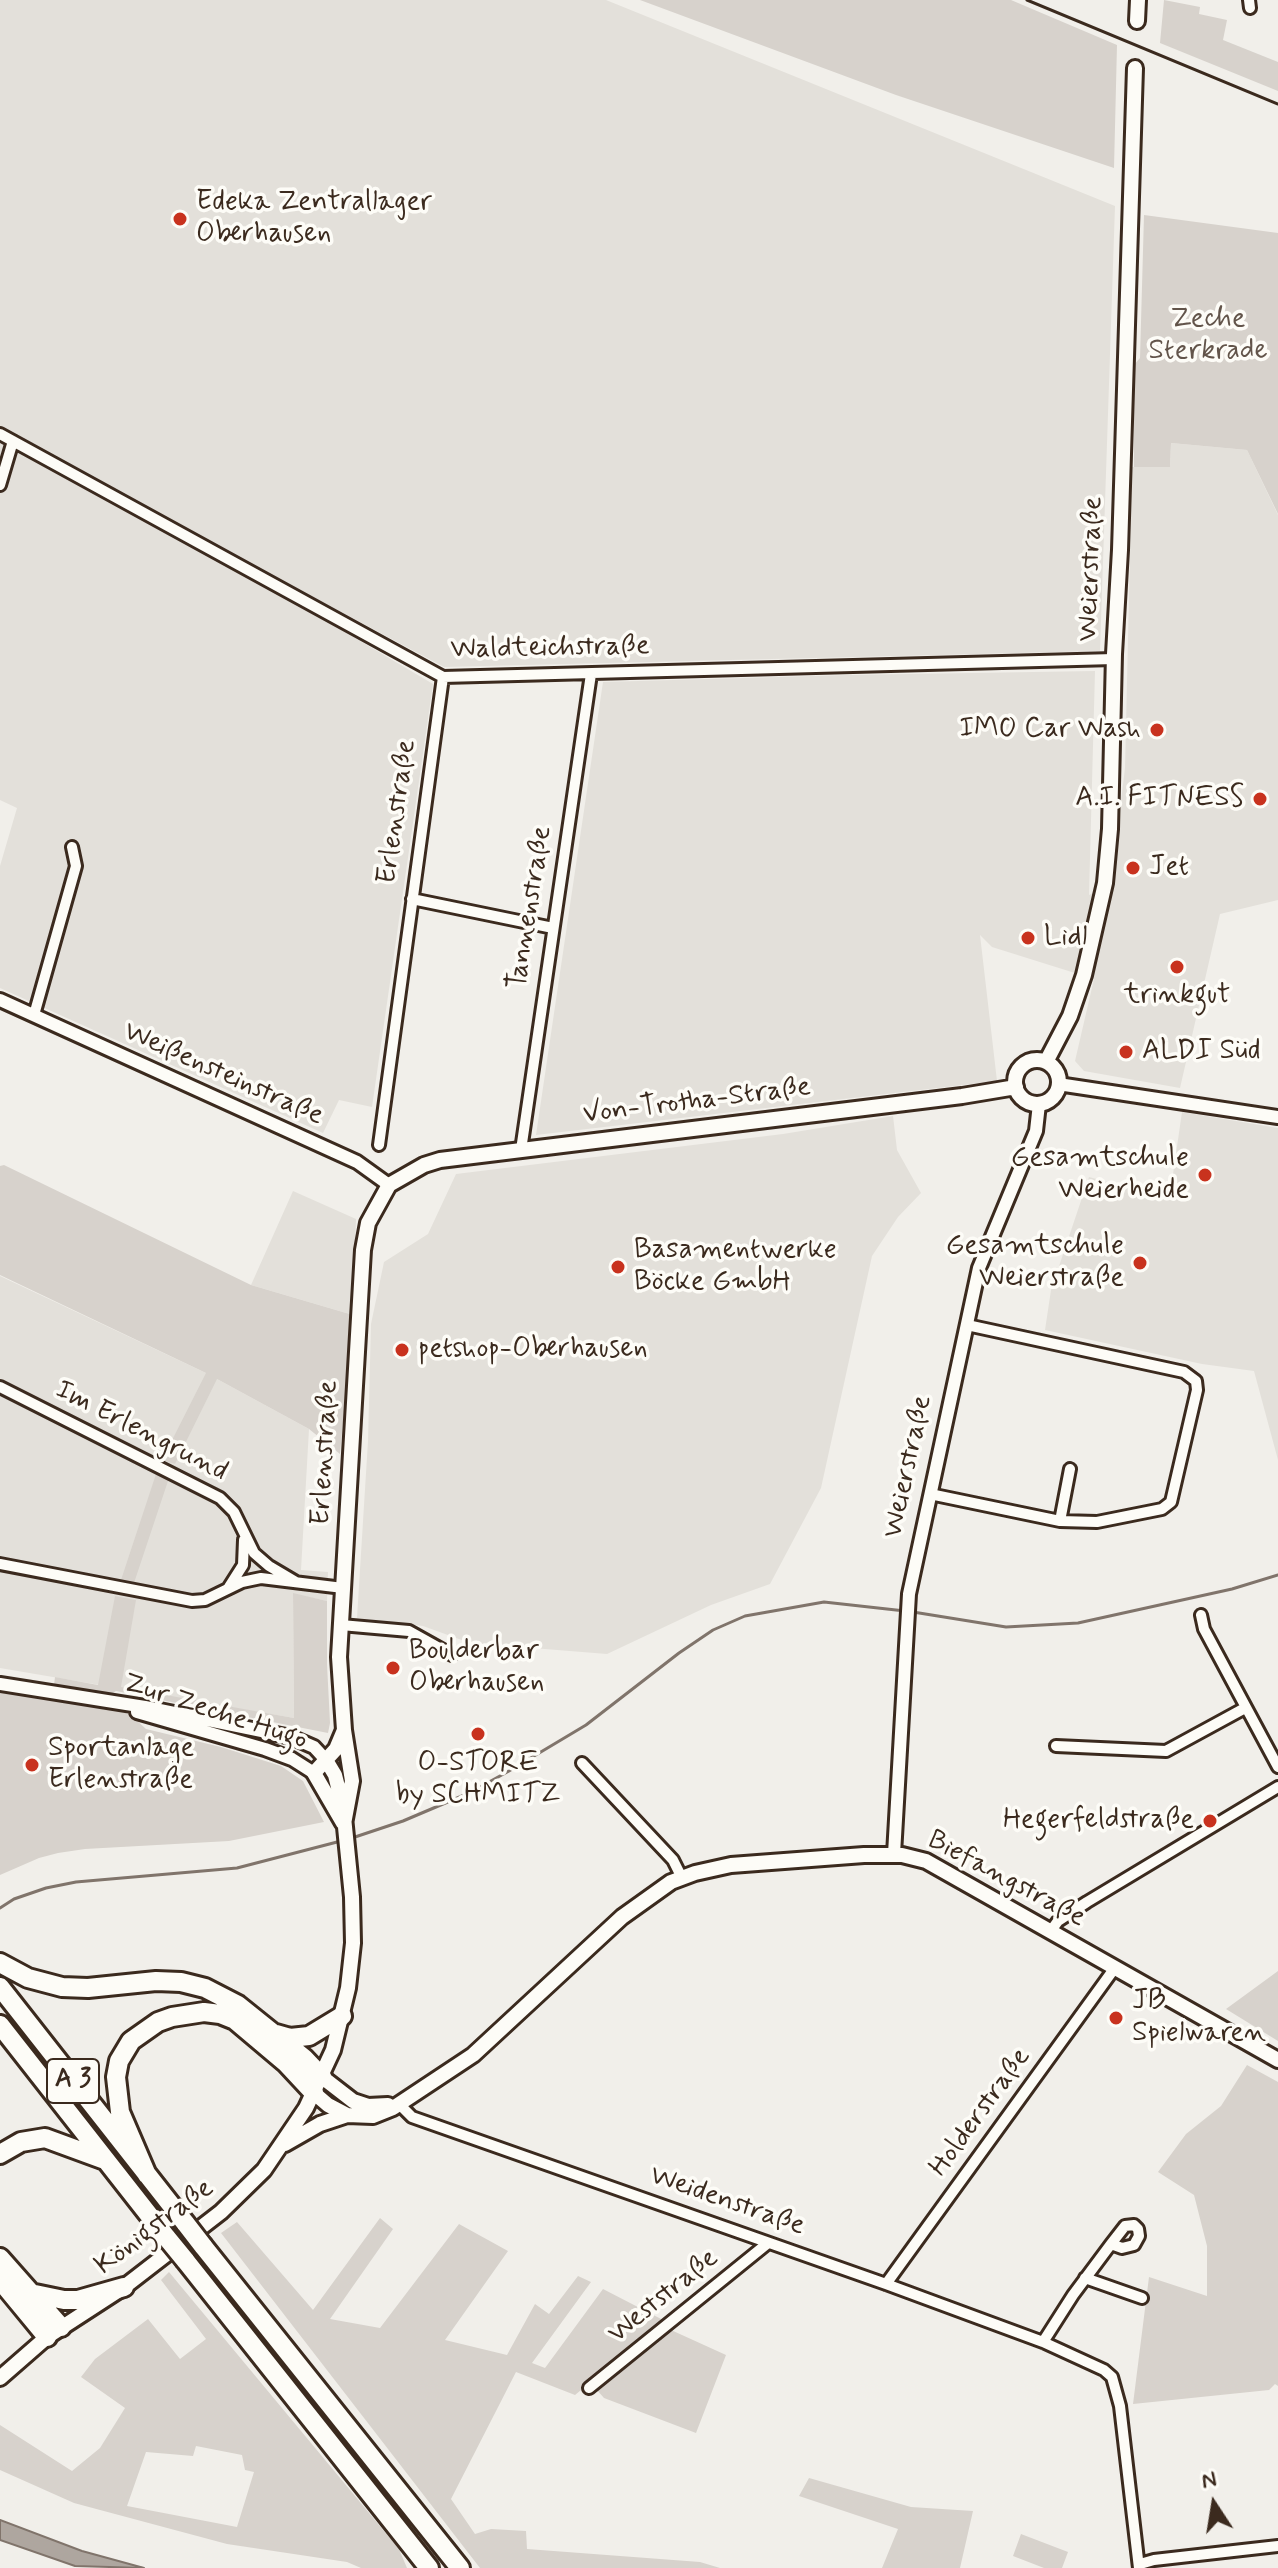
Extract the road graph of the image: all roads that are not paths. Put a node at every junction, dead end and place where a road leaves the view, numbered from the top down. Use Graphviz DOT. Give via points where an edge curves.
graph roads {
  1 [pos="1138,0"];
  2 [pos="1137,21"];
  3 [pos="1135,68"];
  4 [pos="0,434"];
  5 [pos="13,441"];
  6 [pos="0,485"];
  7 [pos="1114,659"];
  8 [pos="591,674"];
  9 [pos="443,677"];
  10 [pos="72,847"];
  11 [pos="412,899"];
  12 [pos="553,928"];
  13 [pos="0,1000"];
  14 [pos="34,1015"];
  15 [pos="1046,1062"];
  16 [pos="1058,1084"];
  17 [pos="1016,1087"];
  18 [pos="1039,1104"];
  19 [pos="1278,1117"];
  20 [pos="379,1145"];
  21 [pos="521,1150"];
  22 [pos="389,1185"];
  23 [pos="967,1325"];
  24 [pos="0,1387"];
  25 [pos="1070,1469"];
  26 [pos="930,1494"];
  27 [pos="1060,1521"];
  28 [pos="244,1535"];
  29 [pos="0,1564"];
  30 [pos="296,1582"];
  31 [pos="228,1588"];
  32 [pos="343,1588"];
  33 [pos="1201,1615"];
  34 [pos="341,1625"];
  35 [pos="452,1655"];
  36 [pos="0,1684"];
  37 [pos="100,1700"];
  38 [pos="1245,1708"];
  39 [pos="344,1730"];
  40 [pos="1056,1746"];
  41 [pos="326,1760"];
  42 [pos="582,1763"];
  43 [pos="1278,1767"];
  44 [pos="314,1773"];
  45 [pos="1278,1787"];
  46 [pos="344,1824"];
  47 [pos="894,1854"];
  48 [pos="682,1878"];
  49 [pos="1050,1932"];
  50 [pos="0,1963"];
  51 [pos="1114,1969"];
  52 [pos="0,1987"];
  53 [pos="342,2016"];
  54 [pos="0,2025"];
  55 [pos="275,2034"];
  56 [pos="1278,2060"];
  57 [pos="318,2085"];
  58 [pos="399,2104"];
  59 [pos="347,2115"];
  60 [pos="282,2146"];
  61 [pos="0,2154"];
  62 [pos="106,2161"];
  63 [pos="147,2175"];
  64 [pos="768,2243"];
  65 [pos="1111,2244"];
  66 [pos="0,2258"];
  67 [pos="1085,2278"];
  68 [pos="0,2280"];
  69 [pos="886,2284"];
  70 [pos="124,2287"];
  71 [pos="35,2294"];
  72 [pos="1142,2298"];
  73 [pos="54,2332"];
  74 [pos="1043,2342"];
  75 [pos="0,2378"];
  76 [pos="589,2388"];
  77 [pos="1278,2546"];
  78 [pos="1139,2566"];
  79 [pos="429,2568"];
  80 [pos="460,2568"];
  1 -- 2 [label="main road"];
  3 -- 7 [label="main road, Weierstraße"];
  4 -- 5 [label="street, Waldteichstraße"];
  5 -- 6 [label="street"];
  5 -- 9 [label="street, Waldteichstraße"];
  7 -- 8 [label="street, Waldteichstraße"];
  7 -- 15 [label="main road, Weierstraße" via="1105,883 1081,987"];
  8 -- 9 [label="street, Waldteichstraße"];
  8 -- 12 [label="street, Tannenstraße"];
  9 -- 11 [label="street, Erlenstraße"];
  10 -- 14 [label="street" via="76,866"];
  11 -- 12 [label="street"];
  11 -- 20 [label="street, Erlenstraße"];
  12 -- 21 [label="street, Tannenstraße"];
  13 -- 14 [label="street, Weißensteinstraße"];
  14 -- 22 [label="street, Weißensteinstraße" via="357,1162"];
  15 -- 16 [label="main road" via="1056,1071"];
  15 -- 17 [label="main road" via="1024,1065"];
  16 -- 18 [label="main road" via="1054,1096"];
  16 -- 19 [label="street"];
  17 -- 18 [label="main road" via="1024,1099"];
  17 -- 21 [label="main road, Von-Trotha-Straße"];
  18 -- 23 [label="street, Weierstraße" via="1036,1131 979,1268"];
  21 -- 22 [label="main road, Von-Trotha-Straße" via="440,1160"];
  22 -- 32 [label="main road, Erlenstraße" via="368,1223 363,1250"];
  23 -- 26 [label="street, Weierstraße"];
  23 -- 27 [label="street" via="1184,1372 1196,1381 1167,1507 1097,1522"];
  24 -- 28 [label="street, Im Erlengrund" via="220,1498 234,1512"];
  25 -- 27 [label="street"];
  26 -- 27 [label="street"];
  26 -- 47 [label="street, Weierstraße" via="909,1594"];
  28 -- 30 [label="street, Im Erlengrund" via="261,1560"];
  28 -- 31 [label="street" via="243,1565"];
  29 -- 31 [label="street, Im Erlengrund" via="187,1601 205,1600"];
  30 -- 31 [label="street, Im Erlengrund" via="261,1578"];
  30 -- 32 [label="street, Im Erlengrund"];
  32 -- 34 [label="main road, Erlenstraße"];
  33 -- 38 [label="street"];
  34 -- 35 [label="street" via="409,1631"];
  34 -- 39 [label="main road, Erlenstraße"];
  36 -- 37 [label="street, Zur Zeche Hugo"];
  37 -- 41 [label="street, Zur Zeche Hugo" via="291,1737 314,1747"];
  37 -- 44 [label="street, Zur Zeche Hugo" via="265,1749"];
  38 -- 40 [label="street" via="1166,1751"];
  38 -- 43 [label="street"];
  39 -- 41 [label="main road"];
  39 -- 46 [label="main road, Erlenstraße" via="352,1781"];
  41 -- 44 [label="main road"];
  41 -- 46 [label="main road, Erlenstraße" via="341,1796"];
  42 -- 48 [label="street" via="673,1860"];
  44 -- 46 [label="main road, Erlenstraße"];
  45 -- 49 [label="street" via="1087,1902"];
  46 -- 53 [label="main road, Erlenstraße" via="353,1929"];
  47 -- 48 [label="main road, Biefangstraße" via="742,1864"];
  47 -- 49 [label="main road, Biefangstraße" via="926,1861"];
  48 -- 58 [label="main road" via="631,1909 473,2055"];
  49 -- 51 [label="main road, Biefangstraße"];
  50 -- 55 [label="highway" via="62,1987 156,1981 194,1985 227,1998"];
  51 -- 56 [label="main road, Biefangstraße"];
  51 -- 69 [label="street, Holderstraße"];
  52 -- 63 [label="highway, A 3"];
  53 -- 55 [label="highway" via="309,2036"];
  53 -- 57 [label="main road, Erlenstraße"];
  54 -- 62 [label="highway, A 3"];
  55 -- 57 [label="highway"];
  57 -- 58 [label="main road" via="361,2104"];
  57 -- 59 [label="main road" via="328,2105"];
  57 -- 60 [label="main road, Königstraße"];
  57 -- 63 [label="highway" via="220,2014 204,2012 158,2022 131,2041 116,2077 120,2112"];
  58 -- 59 [label="main road" via="373,2116"];
  58 -- 64 [label="street, Weidenstraße" via="412,2117"];
  59 -- 60 [label="main road"];
  60 -- 70 [label="main road, Königstraße" via="230,2205"];
  61 -- 62 [label="highway" via="21,2142 45,2138"];
  62 -- 79 [label="highway, A 3, bridge"];
  63 -- 80 [label="highway, A 3, bridge"];
  64 -- 69 [label="street, Weidenstraße"];
  64 -- 76 [label="street, Weststraße"];
  65 -- 67 [label="street"];
  66 -- 71 [label="highway"];
  67 -- 72 [label="street"];
  67 -- 74 [label="street"];
  68 -- 73 [label="highway"];
  69 -- 74 [label="street, Weidenstraße"];
  70 -- 71 [label="highway" via="78,2300"];
  70 -- 73 [label="main road, Königstraße"];
  71 -- 73 [label="highway"];
  73 -- 75 [label="main road, Königstraße"];
  74 -- 78 [label="street, Weidenstraße" via="1112,2377"];
  77 -- 78 [label="street"];
}
